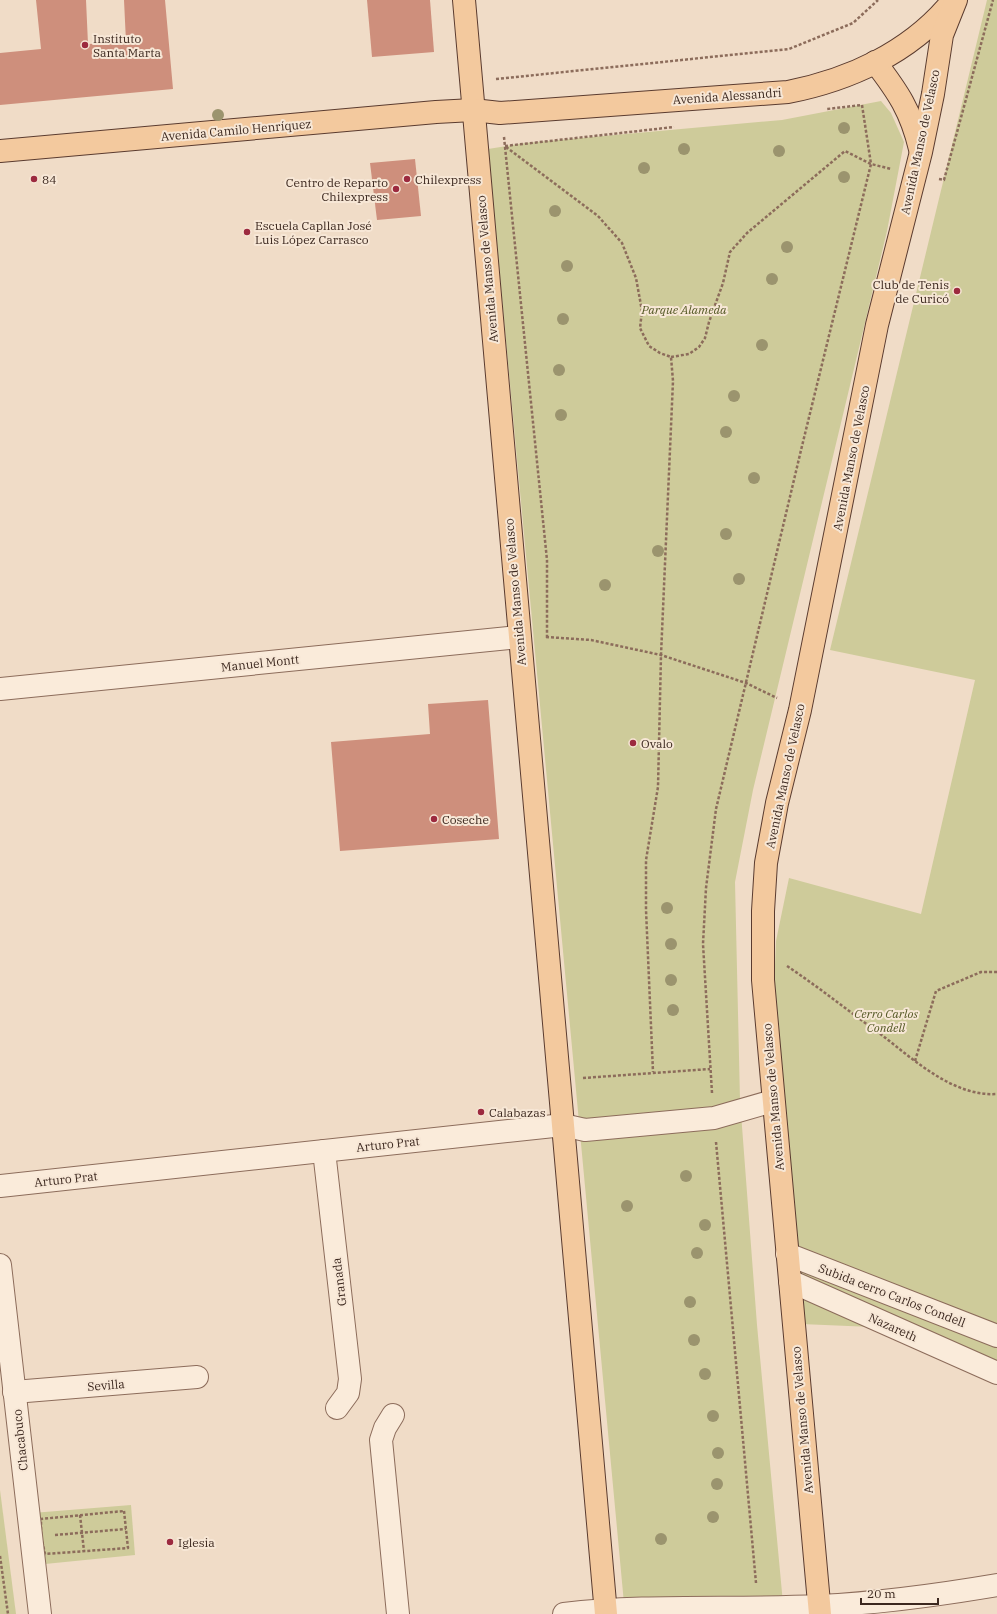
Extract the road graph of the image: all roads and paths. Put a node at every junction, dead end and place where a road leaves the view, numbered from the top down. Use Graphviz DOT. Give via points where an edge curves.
graph roads {
  1 [pos="464,0"];
  2 [pos="878,0"];
  3 [pos="953,0"];
  4 [pos="956,0"];
  5 [pos="875,62"];
  6 [pos="822,109"];
  7 [pos="473,110"];
  8 [pos="500,113"];
  9 [pos="680,126"];
  10 [pos="505,146"];
  11 [pos="0,151"];
  12 [pos="920,152"];
  13 [pos="871,164"];
  14 [pos="671,357"];
  15 [pos="519,637"];
  16 [pos="661,655"];
  17 [pos="746,683"];
  18 [pos="0,689"];
  19 [pos="800,710"];
  20 [pos="762,949"];
  21 [pos="997,972"];
  22 [pos="915,1061"];
  23 [pos="710,1069"];
  24 [pos="653,1072"];
  25 [pos="579,1078"];
  26 [pos="997,1094"];
  27 [pos="774,1101"];
  28 [pos="714,1118"];
  29 [pos="563,1125"];
  30 [pos="324,1151"];
  31 [pos="0,1186"];
  32 [pos="787,1254"];
  33 [pos="0,1266"];
  34 [pos="790,1281"];
  35 [pos="997,1336"];
  36 [pos="997,1373"];
  37 [pos="197,1377"];
  38 [pos="14,1392"];
  39 [pos="337,1408"];
  40 [pos="394,1415"];
  41 [pos="80,1515"];
  42 [pos="126,1529"];
  43 [pos="82,1533"];
  44 [pos="41,1536"];
  45 [pos="84,1551"];
  46 [pos="0,1556"];
  47 [pos="997,1585"];
  48 [pos="759,1607"];
  49 [pos="820,1610"];
  50 [pos="606,1612"];
  51 [pos="8,1614"];
  52 [pos="40,1614"];
  53 [pos="398,1614"];
  54 [pos="564,1614"];
  1 -- 7 [label="main road, Avenida Manso de Velasco"];
  2 -- 8 [label="path" via="853,23 789,49 495,79"];
  3 -- 5 [label="main road, Avenida Alessandri" via="920,34"];
  4 -- 12 [label="main road, Avenida Manso de Velasco" via="942,35 933,94"];
  5 -- 8 [label="main road, Avenida Alessandri" via="830,82 788,92"];
  5 -- 12 [label="main road" via="907,108 916,130"];
  6 -- 13 [label="path" via="862,105"];
  7 -- 8 [label="main road, Avenida Alessandri"];
  7 -- 11 [label="main road, Avenida Camilo Henríquez"];
  7 -- 15 [label="main road, Avenida Manso de Velasco"];
  8 -- 10 [label="path"];
  9 -- 10 [label="path"];
  10 -- 14 [label="path" via="598,216 622,243 636,278 642,310 640,328 649,346 660,354"];
  12 -- 19 [label="main road, Avenida Manso de Velasco" via="877,325"];
  13 -- 14 [label="path" via="845,151 747,233 730,252 705,338 699,347 689,354"];
  13 -- 17 [label="path"];
  14 -- 16 [label="path" via="673,380"];
  15 -- 16 [label="path" via="591,640"];
  15 -- 18 [label="street, Manuel Montt"];
  15 -- 29 [label="main road, Avenida Manso de Velasco"];
  16 -- 17 [label="path"];
  16 -- 24 [label="path" via="658,787 646,860"];
  17 -- 19 [label="path"];
  17 -- 23 [label="path" via="716,809 706,888 703,944"];
  19 -- 20 [label="main road, Avenida Manso de Velasco" via="777,803 766,863"];
  20 -- 22 [label="path" via="797,972"];
  20 -- 27 [label="main road, Avenida Manso de Velasco"];
  21 -- 22 [label="path" via="981,972 936,991"];
  22 -- 26 [label="path" via="934,1075 962,1088"];
  23 -- 24 [label="path"];
  23 -- 28 [label="path"];
  24 -- 25 [label="path"];
  27 -- 28 [label="street, Arturo Prat"];
  27 -- 32 [label="main road, Avenida Manso de Velasco"];
  28 -- 29 [label="street, Arturo Prat" via="585,1130"];
  28 -- 48 [label="path"];
  29 -- 30 [label="street, Arturo Prat"];
  29 -- 50 [label="main road, Avenida Manso de Velasco"];
  30 -- 31 [label="street, Arturo Prat"];
  30 -- 39 [label="street, Granada" via="350,1379 348,1393"];
  32 -- 34 [label="main road, Avenida Manso de Velasco"];
  32 -- 35 [label="street, Subida cerro Carlos Condell"];
  33 -- 38 [label="street, Chacabuco"];
  34 -- 36 [label="street, Nazareth"];
  34 -- 49 [label="main road, Avenida Manso de Velasco"];
  37 -- 38 [label="street, Sevilla"];
  38 -- 52 [label="street, Chacabuco"];
  40 -- 53 [label="street" via="381,1440"];
  41 -- 42 [label="path" via="124,1511"];
  41 -- 43 [label="path"];
  41 -- 44 [label="path" via="41,1519"];
  42 -- 43 [label="path"];
  42 -- 45 [label="path" via="128,1548"];
  43 -- 44 [label="path"];
  43 -- 45 [label="path"];
  44 -- 45 [label="path" via="44,1554"];
  46 -- 51 [label="path"];
  47 -- 49 [label="street"];
  48 -- 49 [label="street"];
  48 -- 50 [label="street"];
  50 -- 54 [label="street"];
}
